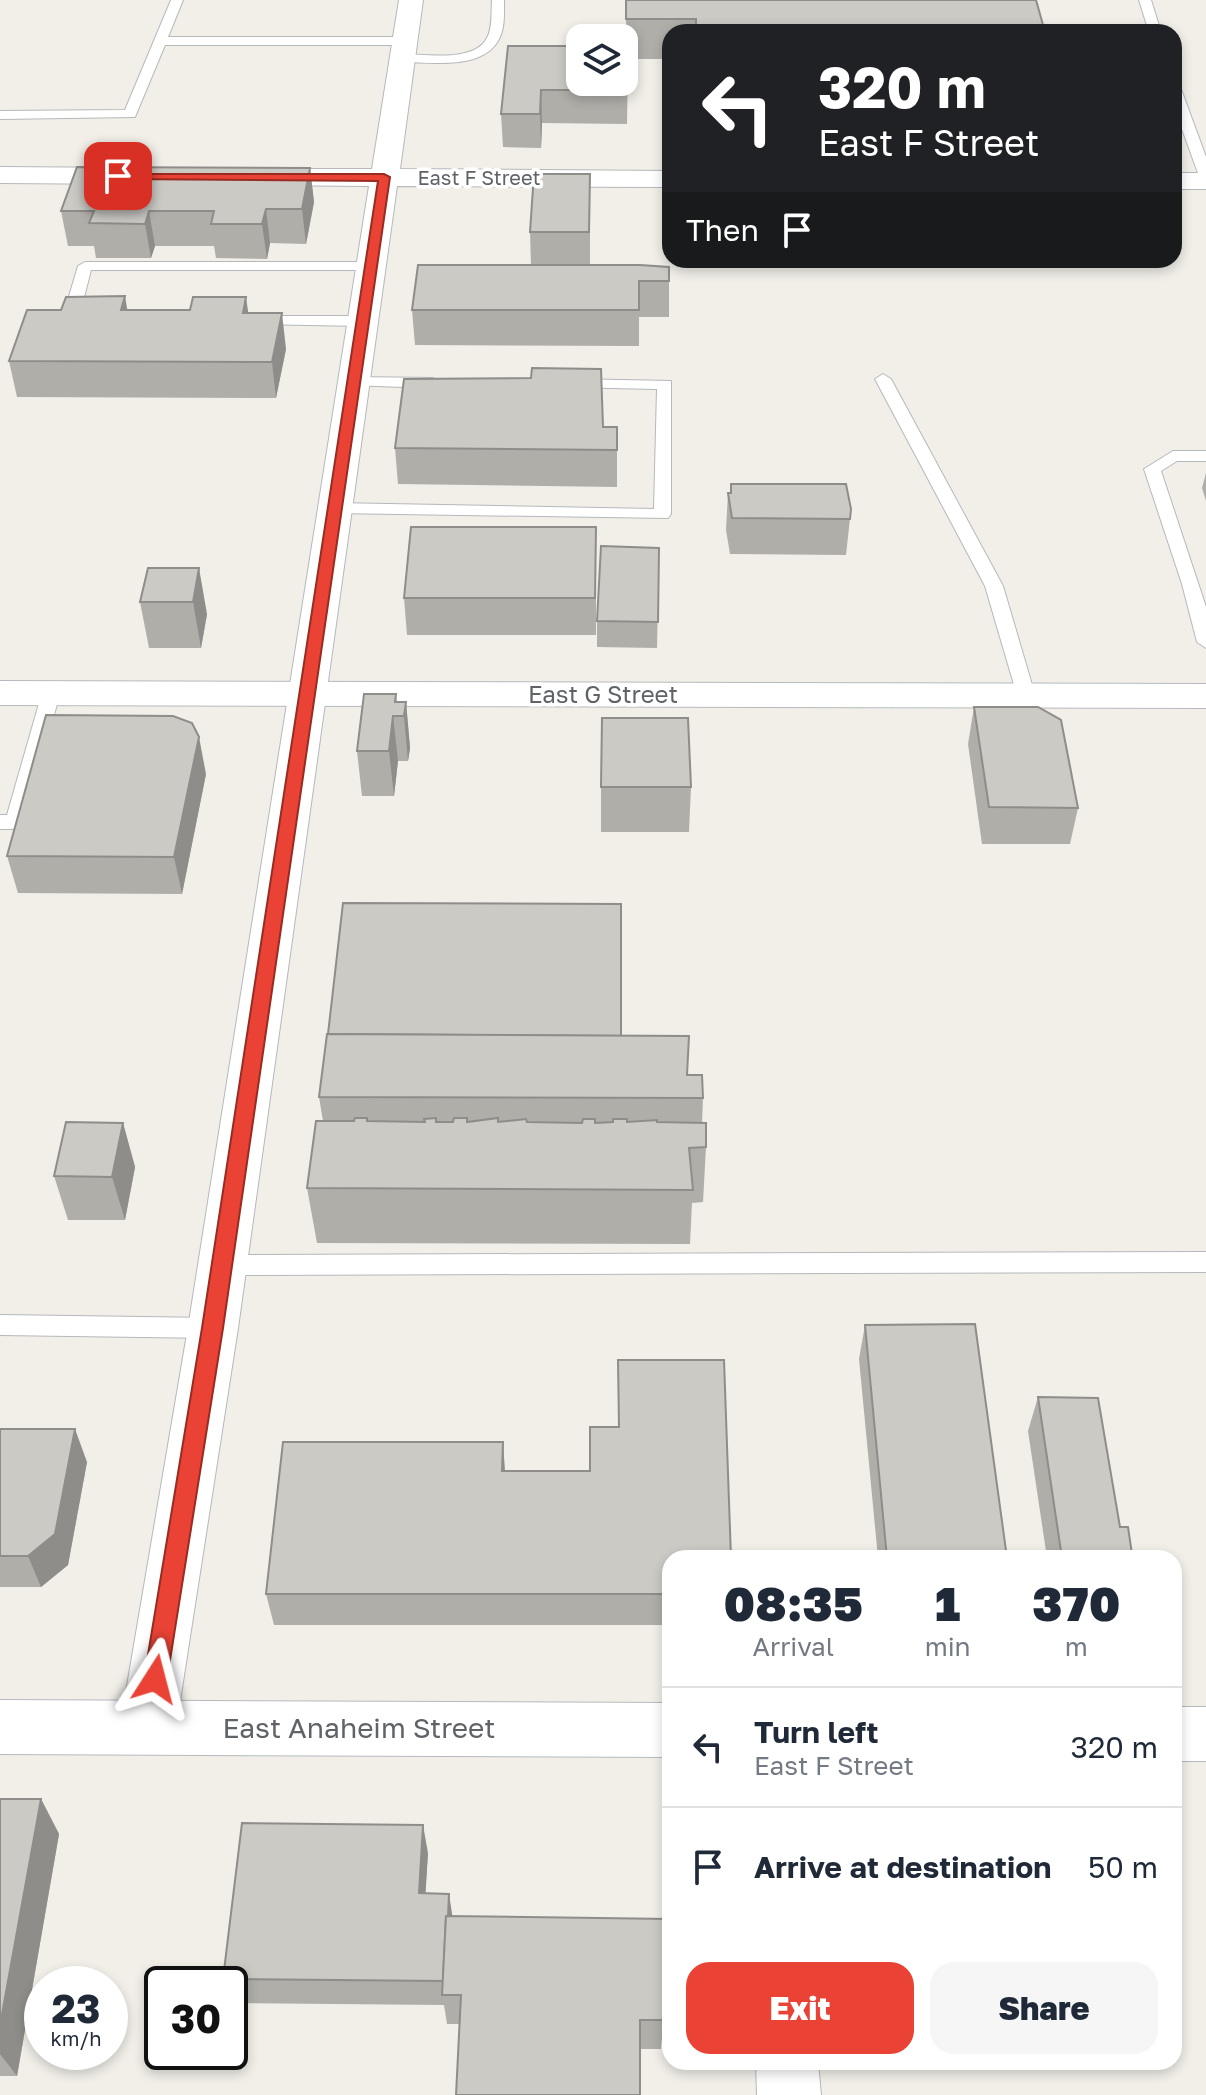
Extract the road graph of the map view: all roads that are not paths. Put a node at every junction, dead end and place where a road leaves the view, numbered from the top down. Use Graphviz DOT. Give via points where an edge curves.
graph roads {
  1 [pos="177,0"];
  2 [pos="411,0"];
  3 [pos="498,0"];
  4 [pos="1145,0"];
  5 [pos="1152,24"];
  6 [pos="160,41"];
  7 [pos="404,49"];
  8 [pos="1182,112"];
  9 [pos="0,115"];
  10 [pos="0,175"];
  11 [pos="154,176"];
  12 [pos="231,177"];
  13 [pos="384,177"];
  14 [pos="662,179"];
  15 [pos="1206,179"];
  16 [pos="1182,180"];
  17 [pos="372,266"];
  18 [pos="86,320"];
  19 [pos="229,321"];
  20 [pos="363,321"];
  21 [pos="883,379"];
  22 [pos="354,382"];
  23 [pos="446,383"];
  24 [pos="555,384"];
  25 [pos="1206,456"];
  26 [pos="334,508"];
  27 [pos="1206,642"];
  28 [pos="0,693"];
  29 [pos="51,693"];
  30 [pos="307,695"];
  31 [pos="1026,695"];
  32 [pos="1206,696"];
  33 [pos="0,822"];
  34 [pos="1206,1262"];
  35 [pos="221,1265"];
  36 [pos="0,1325"];
  37 [pos="213,1328"];
  38 [pos="0,1727"];
  39 [pos="148,1727"];
  40 [pos="662,1730"];
  41 [pos="1182,1734"];
  42 [pos="1206,1734"];
  43 [pos="787,2070"];
  44 [pos="789,2095"];
  1 -- 6 [label="lane"];
  2 -- 7 [label="street"];
  3 -- 7 [label="lane" via="494,37 485,51 465,56"];
  4 -- 5 [label="lane"];
  6 -- 7 [label="lane"];
  6 -- 9 [label="lane" via="130,114"];
  7 -- 13 [label="street"];
  8 -- 15 [label="lane"];
  10 -- 11 [label="street"];
  12 -- 13 [label="street, East F Street"];
  13 -- 14 [label="street, East F Street"];
  13 -- 17 [label="street"];
  15 -- 16 [label="street"];
  17 -- 18 [label="lane" via="85,266 70,320"];
  17 -- 20 [label="street"];
  19 -- 20 [label="lane"];
  20 -- 22 [label="street"];
  21 -- 31 [label="lane" via="994,586"];
  22 -- 23 [label="lane"];
  22 -- 26 [label="street"];
  24 -- 26 [label="lane" via="665,384 662,514"];
  25 -- 27 [label="lane" via="1173,456 1152,469"];
  26 -- 30 [label="street"];
  28 -- 29 [label="street, East G Street"];
  29 -- 30 [label="street, East G Street"];
  29 -- 33 [label="lane" via="15,822"];
  30 -- 31 [label="street, East G Street"];
  30 -- 35 [label="street"];
  31 -- 32 [label="street, East G Street"];
  34 -- 35 [label="lane"];
  35 -- 37 [label="street"];
  36 -- 37 [label="lane"];
  37 -- 39 [label="street"];
  38 -- 39 [label="street, East Anaheim Street"];
  39 -- 40 [label="street, East Anaheim Street"];
  41 -- 42 [label="street"];
  43 -- 44 [label="street"];
}
